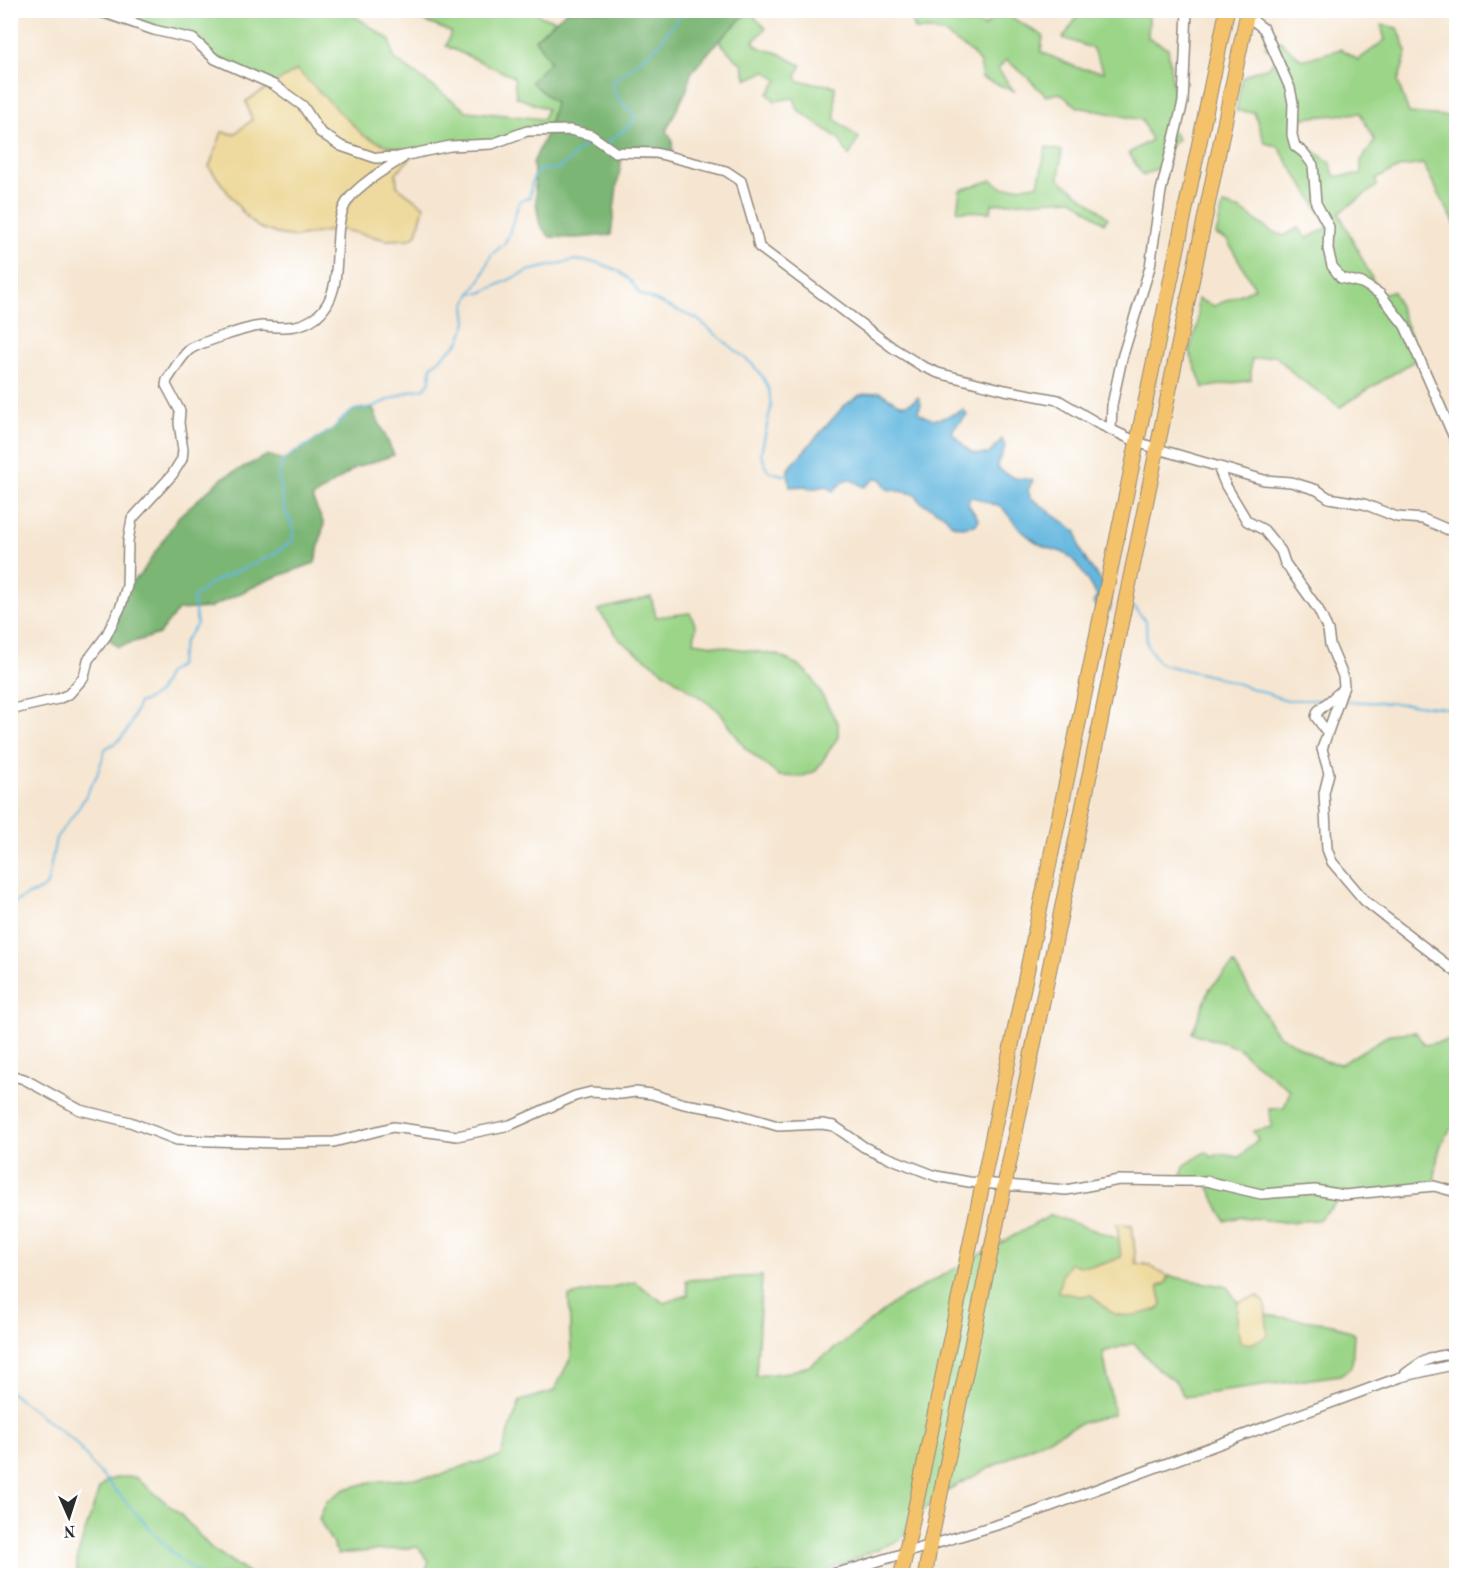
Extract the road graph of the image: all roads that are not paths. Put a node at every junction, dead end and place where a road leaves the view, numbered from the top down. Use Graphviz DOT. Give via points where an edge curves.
graph roads {
  1 [pos="90,10"];
  2 [pos="1187,10"];
  3 [pos="1227,10"];
  4 [pos="1248,13"];
  5 [pos="407,155"];
  6 [pos="1111,430"];
  7 [pos="1137,442"];
  8 [pos="1456,442"];
  9 [pos="1158,449"];
  10 [pos="1218,467"];
  11 [pos="1456,533"];
  12 [pos="1342,690"];
  13 [pos="10,711"];
  14 [pos="1327,732"];
  15 [pos="1456,972"];
  16 [pos="10,1075"];
  17 [pos="983,1182"];
  18 [pos="1003,1185"];
  19 [pos="1456,1192"];
  20 [pos="1456,1355"];
  21 [pos="1456,1364"];
  22 [pos="1401,1377"];
  23 [pos="930,1545"];
  24 [pos="905,1553"];
  25 [pos="824,1575"];
  26 [pos="901,1575"];
  27 [pos="925,1575"];
  1 -- 5 [label="street" via="193,39 215,59 274,85 303,106 320,132 341,146 376,158"];
  2 -- 6 [label="street" via="1183,102 1161,191 1150,267 1122,358"];
  3 -- 7 [label="highway"];
  4 -- 8 [label="street" via="1264,29 1290,88 1292,135 1295,146 1313,165 1316,203 1329,227 1332,266 1341,278 1362,283 1380,294 1406,326"];
  4 -- 9 [label="highway"];
  5 -- 6 [label="street" via="450,146 492,144 527,131 570,130 591,135 615,152 656,153 726,171 741,181 759,247 893,348 938,373 1058,400"];
  5 -- 13 [label="street" via="348,200 340,217 333,292 316,316 288,328 261,326 204,342 190,349 166,380 180,411 182,459 132,519 127,586 121,606 88,660 84,677 69,694"];
  6 -- 7 [label="street"];
  7 -- 9 [label="street"];
  7 -- 17 [label="highway"];
  9 -- 10 [label="street"];
  9 -- 18 [label="highway"];
  10 -- 11 [label="street" via="1264,480 1291,482 1329,498 1364,504 1397,517 1423,519"];
  10 -- 12 [label="street" via="1247,521 1264,530 1281,551 1285,563 1318,609 1343,676"];
  12 -- 14 [label="street"];
  12 -- 14 [label="street" via="1318,711 1316,717"];
  14 -- 15 [label="street" via="1322,749 1329,773 1324,793 1327,849 1332,862 1365,901"];
  16 -- 17 [label="street" via="80,1110 130,1122 177,1140 202,1142 334,1142 393,1127 457,1136 510,1125 591,1092 635,1092 778,1126 834,1126 864,1147 936,1176"];
  17 -- 18 [label="street"];
  17 -- 24 [label="highway"];
  18 -- 19 [label="street" via="1066,1190 1119,1180 1206,1181 1261,1194 1315,1190 1344,1195 1434,1186"];
  18 -- 23 [label="highway"];
  20 -- 22 [label="street" via="1432,1357"];
  21 -- 22 [label="street"];
  22 -- 23 [label="street" via="1013,1520"];
  23 -- 24 [label="street"];
  23 -- 27 [label="highway"];
  24 -- 25 [label="street"];
  24 -- 26 [label="highway"];
}
